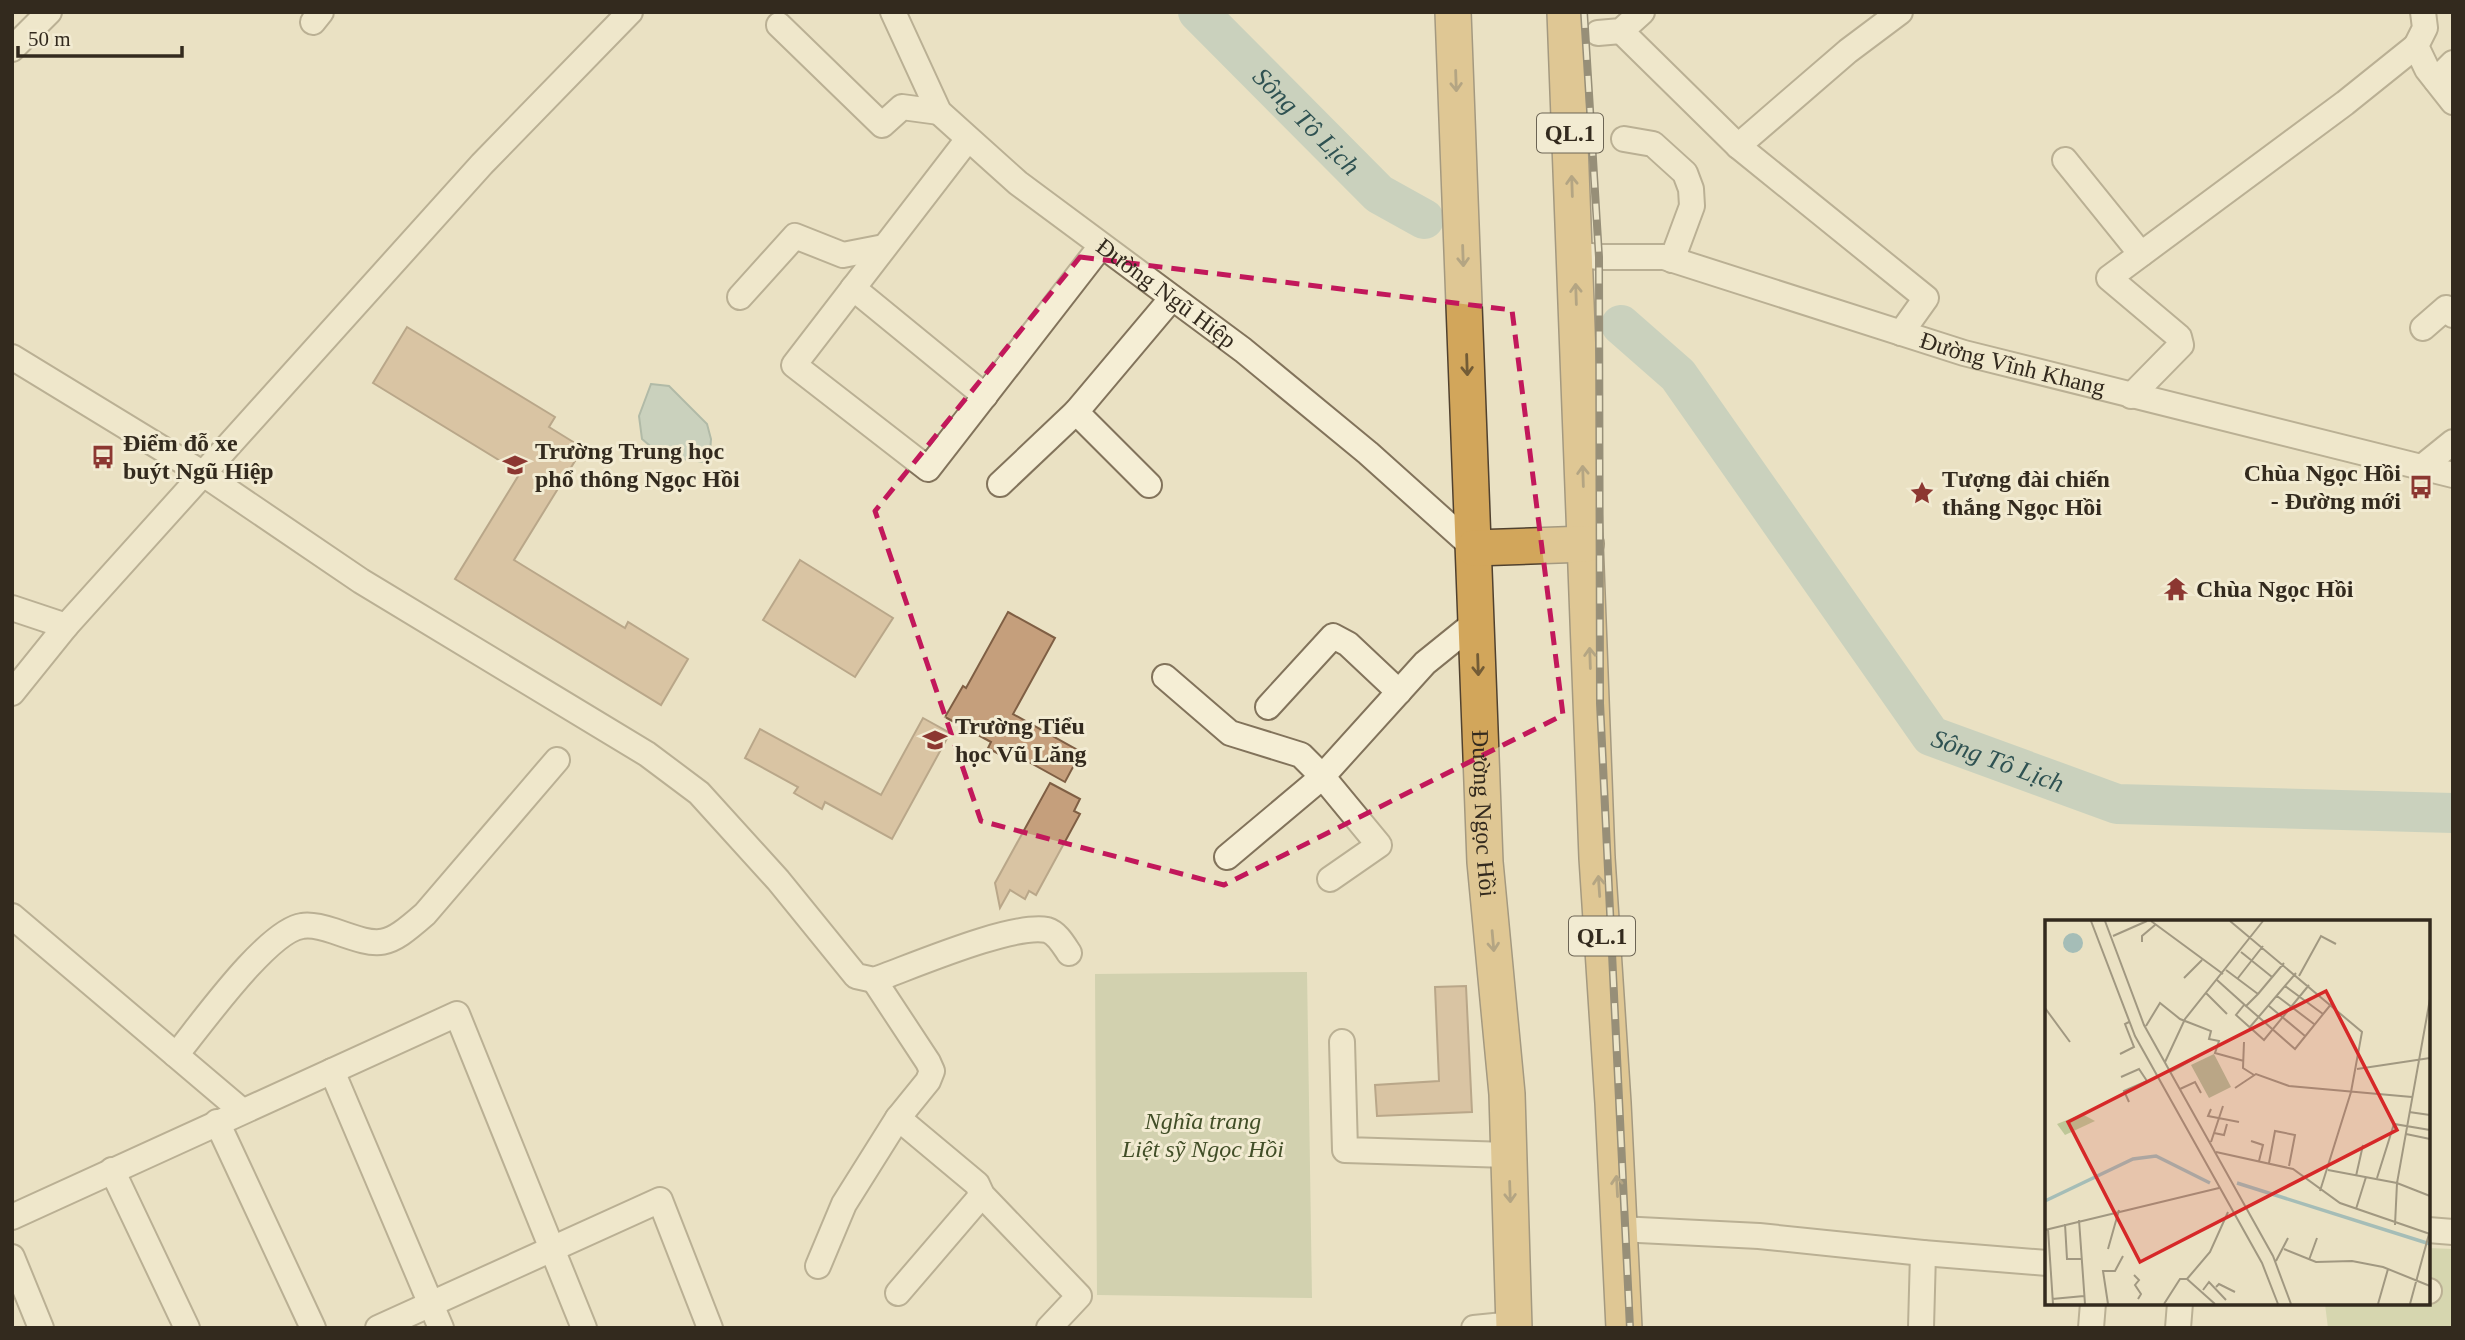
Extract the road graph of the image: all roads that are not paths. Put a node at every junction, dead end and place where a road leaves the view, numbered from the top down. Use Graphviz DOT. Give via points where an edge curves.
graph roads {
  1 [pos="48,12"];
  2 [pos="630,12"];
  3 [pos="893,12"];
  4 [pos="1565,12"];
  5 [pos="1643,12"];
  6 [pos="1900,12"];
  7 [pos="2423,12"];
  8 [pos="1462,13"];
  9 [pos="779,25"];
  10 [pos="2416,46"];
  11 [pos="12,49"];
  12 [pos="2444,72"];
  13 [pos="2453,102"];
  14 [pos="939,112"];
  15 [pos="968,139"];
  16 [pos="1624,139"];
  17 [pos="1738,146"];
  18 [pos="2065,160"];
  19 [pos="1101,246"];
  20 [pos="884,247"];
  21 [pos="1574,254"];
  22 [pos="2141,254"];
  23 [pos="1672,260"];
  24 [pos="853,288"];
  25 [pos="740,297"];
  26 [pos="1172,298"];
  27 [pos="2453,315"];
  28 [pos="2423,328"];
  29 [pos="1901,333"];
  30 [pos="12,357"];
  31 [pos="985,396"];
  32 [pos="2132,396"];
  33 [pos="1076,412"];
  34 [pos="2453,442"];
  35 [pos="2422,467"];
  36 [pos="202,473"];
  37 [pos="2453,475"];
  38 [pos="1000,484"];
  39 [pos="1149,485"];
  40 [pos="1586,544"];
  41 [pos="1474,548"];
  42 [pos="12,608"];
  43 [pos="1477,621"];
  44 [pos="66,626"];
  45 [pos="1165,677"];
  46 [pos="1399,692"];
  47 [pos="12,693"];
  48 [pos="1268,707"];
  49 [pos="557,760"];
  50 [pos="1322,776"];
  51 [pos="1227,857"];
  52 [pos="1330,879"];
  53 [pos="12,916"];
  54 [pos="1069,953"];
  55 [pos="874,980"];
  56 [pos="1342,1042"];
  57 [pos="176,1055"];
  58 [pos="332,1071"];
  59 [pos="242,1111"];
  60 [pos="898,1118"];
  61 [pos="217,1122"];
  62 [pos="1508,1155"];
  63 [pos="112,1170"];
  64 [pos="982,1195"];
  65 [pos="12,1217"];
  66 [pos="1619,1229"];
  67 [pos="2430,1230"];
  68 [pos="2453,1232"];
  69 [pos="552,1248"];
  70 [pos="1923,1253"];
  71 [pos="12,1257"];
  72 [pos="2045,1263"];
  73 [pos="818,1266"];
  74 [pos="898,1293"];
  75 [pos="430,1304"];
  76 [pos="2093,1305"];
  77 [pos="2180,1305"];
  78 [pos="1514,1326"];
  79 [pos="41,1328"];
  80 [pos="187,1328"];
  81 [pos="313,1328"];
  82 [pos="378,1328"];
  83 [pos="441,1328"];
  84 [pos="584,1328"];
  85 [pos="710,1328"];
  86 [pos="1049,1328"];
  87 [pos="1474,1328"];
  88 [pos="1624,1328"];
  89 [pos="1921,1328"];
  90 [pos="2091,1328"];
  91 [pos="2178,1328"];
  1 -- 11 [label="street"];
  2 -- 36 [label="street" via="482,163"];
  3 -- 14 [label="street, Đường Ngũ Hiệp"];
  21 -- 4 [label="highway, QL.1, one-way"];
  5 -- 17 [label="street" via="1609,32"];
  6 -- 17 [label="street"];
  7 -- 10 [label="street" via="2425,27"];
  8 -- 41 [label="highway, Đường Ngọc Hồi, one-way" via="1461,215"];
  9 -- 14 [label="street" via="882,125 902,107"];
  10 -- 12 [label="street" via="2427,69"];
  10 -- 22 [label="street"];
  12 -- 13 [label="street"];
  14 -- 15 [label="street, Đường Ngũ Hiệp"];
  15 -- 19 [label="street, Đường Ngũ Hiệp"];
  15 -- 20 [label="street"];
  16 -- 23 [label="street" via="1653,144 1685,173 1692,206"];
  17 -- 29 [label="street" via="1926,298"];
  18 -- 22 [label="street"];
  19 -- 26 [label="street, Đường Ngũ Hiệp"];
  19 -- 31 [label="street"];
  20 -- 24 [label="street"];
  20 -- 25 [label="street" via="843,255 795,236"];
  21 -- 23 [label="street, Đường Vĩnh Khang"];
  40 -- 21 [label="highway, QL.1, one-way"];
  22 -- 32 [label="street" via="2109,278 2179,337 2181,345"];
  23 -- 29 [label="street, Đường Vĩnh Khang"];
  24 -- 31 [label="street"];
  24 -- 31 [label="street" via="794,365 928,469"];
  26 -- 33 [label="street"];
  26 -- 41 [label="street, Đường Ngũ Hiệp" via="1368,453"];
  27 -- 28 [label="street" via="2446,308"];
  29 -- 32 [label="street, Đường Vĩnh Khang"];
  30 -- 36 [label="street"];
  32 -- 35 [label="street, Đường Vĩnh Khang"];
  33 -- 38 [label="street"];
  33 -- 39 [label="street"];
  34 -- 35 [label="street"];
  35 -- 37 [label="street, Đường Vĩnh Khang"];
  36 -- 44 [label="street"];
  36 -- 55 [label="street" via="361,581 647,754 699,793 856,976"];
  40 -- 41 [label="highway"];
  66 -- 40 [label="highway, QL.1, one-way" via="1597,858"];
  41 -- 43 [label="highway, Đường Ngọc Hồi"];
  42 -- 44 [label="street"];
  43 -- 46 [label="street" via="1425,663"];
  43 -- 62 [label="highway, Đường Ngọc Hồi, one-way" via="1485,862 1507,1094"];
  44 -- 47 [label="street"];
  45 -- 50 [label="street" via="1230,733 1301,755"];
  46 -- 48 [label="street" via="1348,644 1333,636"];
  46 -- 50 [label="street"];
  49 -- 57 [label="street" via="425,914 403,933 381,944 324,927 302,926 281,936 254,961"];
  50 -- 51 [label="street"];
  50 -- 52 [label="street" via="1379,845"];
  53 -- 57 [label="street"];
  54 -- 55 [label="street" via="1050,931 1035,929 1001,935"];
  55 -- 60 [label="street" via="932,1071"];
  56 -- 62 [label="street" via="1345,1150"];
  57 -- 59 [label="street"];
  58 -- 59 [label="street"];
  58 -- 69 [label="street" via="457,1014"];
  58 -- 75 [label="street"];
  59 -- 61 [label="street"];
  60 -- 64 [label="street" via="977,1184"];
  60 -- 73 [label="street" via="844,1204"];
  61 -- 63 [label="street"];
  61 -- 81 [label="street"];
  62 -- 78 [label="highway, Đường Ngọc Hồi, one-way"];
  63 -- 65 [label="street"];
  63 -- 80 [label="street"];
  64 -- 74 [label="street"];
  64 -- 86 [label="street" via="1079,1296"];
  66 -- 70 [label="street" via="1759,1236"];
  66 -- 88 [label="highway, QL.1"];
  67 -- 68 [label="street"];
  69 -- 75 [label="street"];
  69 -- 84 [label="street"];
  69 -- 85 [label="street" via="660,1200"];
  70 -- 72 [label="street"];
  70 -- 89 [label="street"];
  71 -- 79 [label="street"];
  75 -- 82 [label="street"];
  75 -- 83 [label="street"];
  76 -- 90 [label="street"];
  77 -- 91 [label="street"];
  78 -- 87 [label="street"];
}
